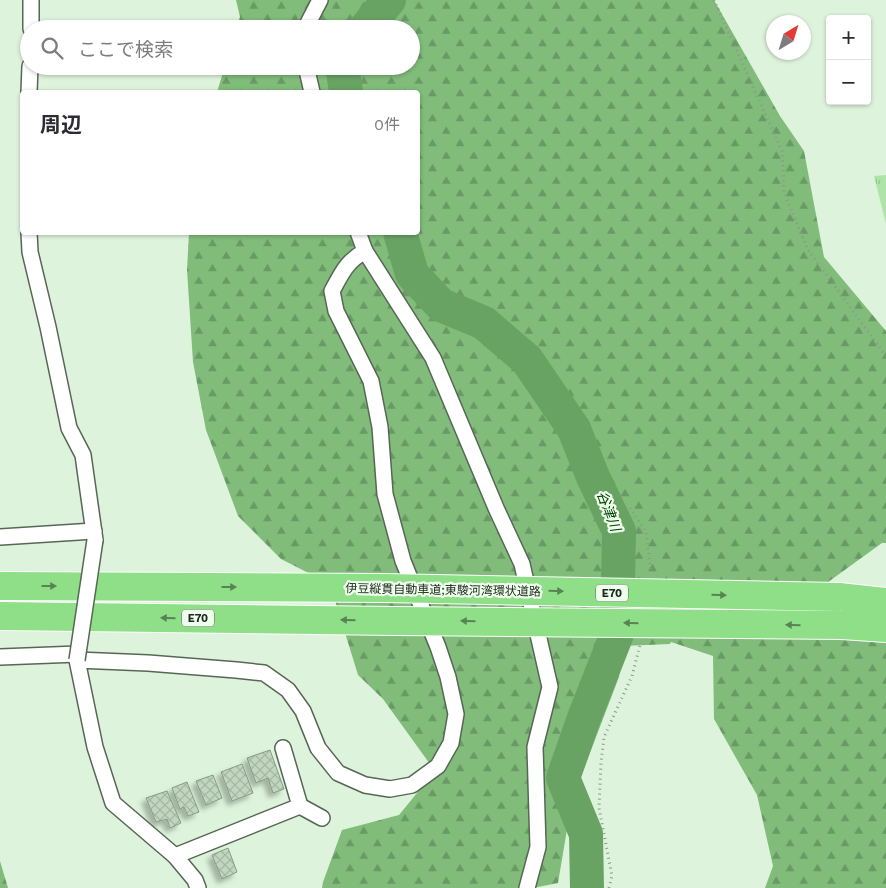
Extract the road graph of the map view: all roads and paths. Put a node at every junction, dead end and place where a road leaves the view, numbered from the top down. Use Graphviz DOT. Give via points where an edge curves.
graph roads {
  1 [pos="31,0"];
  2 [pos="320,0"];
  3 [pos="714,0"];
  4 [pos="31,20"];
  5 [pos="310,20"];
  6 [pos="30,75"];
  7 [pos="308,75"];
  8 [pos="29,90"];
  9 [pos="312,90"];
  10 [pos="29,235"];
  11 [pos="359,235"];
  12 [pos="366,251"];
  13 [pos="886,356"];
  14 [pos="630,508"];
  15 [pos="95,536"];
  16 [pos="0,537"];
  17 [pos="651,575"];
  18 [pos="0,586"];
  19 [pos="886,602"];
  20 [pos="0,616"];
  21 [pos="886,628"];
  22 [pos="642,639"];
  23 [pos="0,657"];
  24 [pos="77,657"];
  25 [pos="283,748"];
  26 [pos="300,806"];
  27 [pos="322,818"];
  28 [pos="175,856"];
  29 [pos="198,888"];
  30 [pos="527,888"];
  31 [pos="609,888"];
  1 -- 4 [label="street"];
  2 -- 5 [label="street"];
  3 -- 13 [label="path" via="782,151 784,192 808,250"];
  6 -- 8 [label="street"];
  7 -- 9 [label="street"];
  10 -- 15 [label="street" via="30,252 69,428 83,454"];
  11 -- 12 [label="street"];
  12 -- 24 [label="street" via="345,267 332,291 336,311 371,382 380,427 385,494 403,561 448,677 456,714 451,743 438,766 412,785 390,789 365,785 338,773 318,748 303,711 288,690 264,673"];
  12 -- 30 [label="street" via="433,358 522,564 550,687 535,748 538,847"];
  14 -- 17 [label="path" via="646,532"];
  15 -- 16 [label="street"];
  15 -- 24 [label="street, bridge"];
  18 -- 19 [label="highway, 伊豆縦貫自動車道;東駿河湾環状道路 / E70, one-way, bridge" via="385,588 839,597"];
  21 -- 20 [label="highway, E70, one-way, bridge"];
  22 -- 31 [label="path" via="632,676 604,738 599,808 612,876"];
  23 -- 24 [label="street"];
  24 -- 28 [label="street" via="95,747 113,802"];
  25 -- 26 [label="street"];
  26 -- 27 [label="street"];
  26 -- 28 [label="street"];
  28 -- 29 [label="street"];
}
